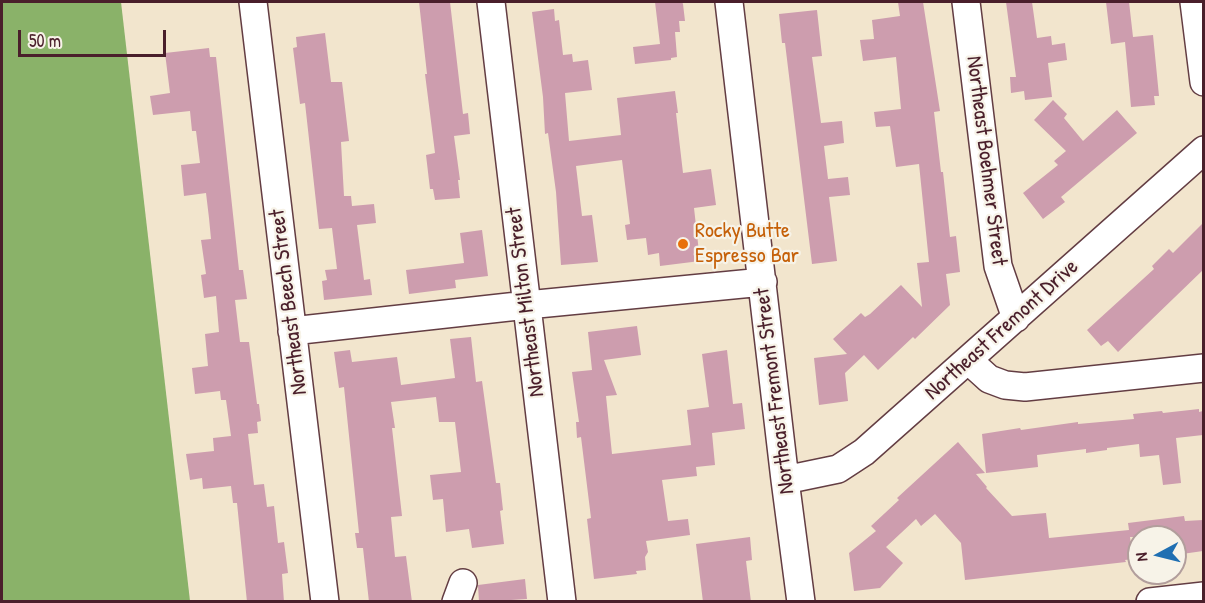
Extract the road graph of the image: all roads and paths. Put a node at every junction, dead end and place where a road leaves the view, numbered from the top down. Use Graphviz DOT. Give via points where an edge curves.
graph roads {
  1 [pos="253,2"];
  2 [pos="491,2"];
  3 [pos="729,2"];
  4 [pos="966,2"];
  5 [pos="1194,2"];
  6 [pos="1203,82"];
  7 [pos="1203,150"];
  8 [pos="763,282"];
  9 [pos="527,305"];
  10 [pos="1016,318"];
  11 [pos="292,331"];
  12 [pos="968,360"];
  13 [pos="1203,368"];
  14 [pos="785,480"];
  15 [pos="1203,596"];
  16 [pos="325,602"];
  17 [pos="562,602"];
  18 [pos="801,602"];
  19 [pos="1150,602"];
  1 -- 11 [label="street, Northeast Beech Street"];
  2 -- 9 [label="street, Northeast Milton Street"];
  3 -- 8 [label="street, Northeast Fremont Street"];
  4 -- 10 [label="street, Northeast Boehmer Street" via="998,266"];
  5 -- 6 [label="street"];
  7 -- 10 [label="street, Northeast Fremont Drive"];
  8 -- 9 [label="street"];
  8 -- 14 [label="street, Northeast Fremont Street"];
  9 -- 11 [label="street"];
  9 -- 17 [label="street, Northeast Milton Street"];
  10 -- 12 [label="street, Northeast Fremont Drive"];
  11 -- 16 [label="street, Northeast Beech Street"];
  12 -- 13 [label="street" via="989,380 1025,387"];
  12 -- 14 [label="street, Northeast Fremont Drive" via="851,462 838,470"];
  14 -- 18 [label="street, Northeast Fremont Street"];
  15 -- 19 [label="street"];
}
